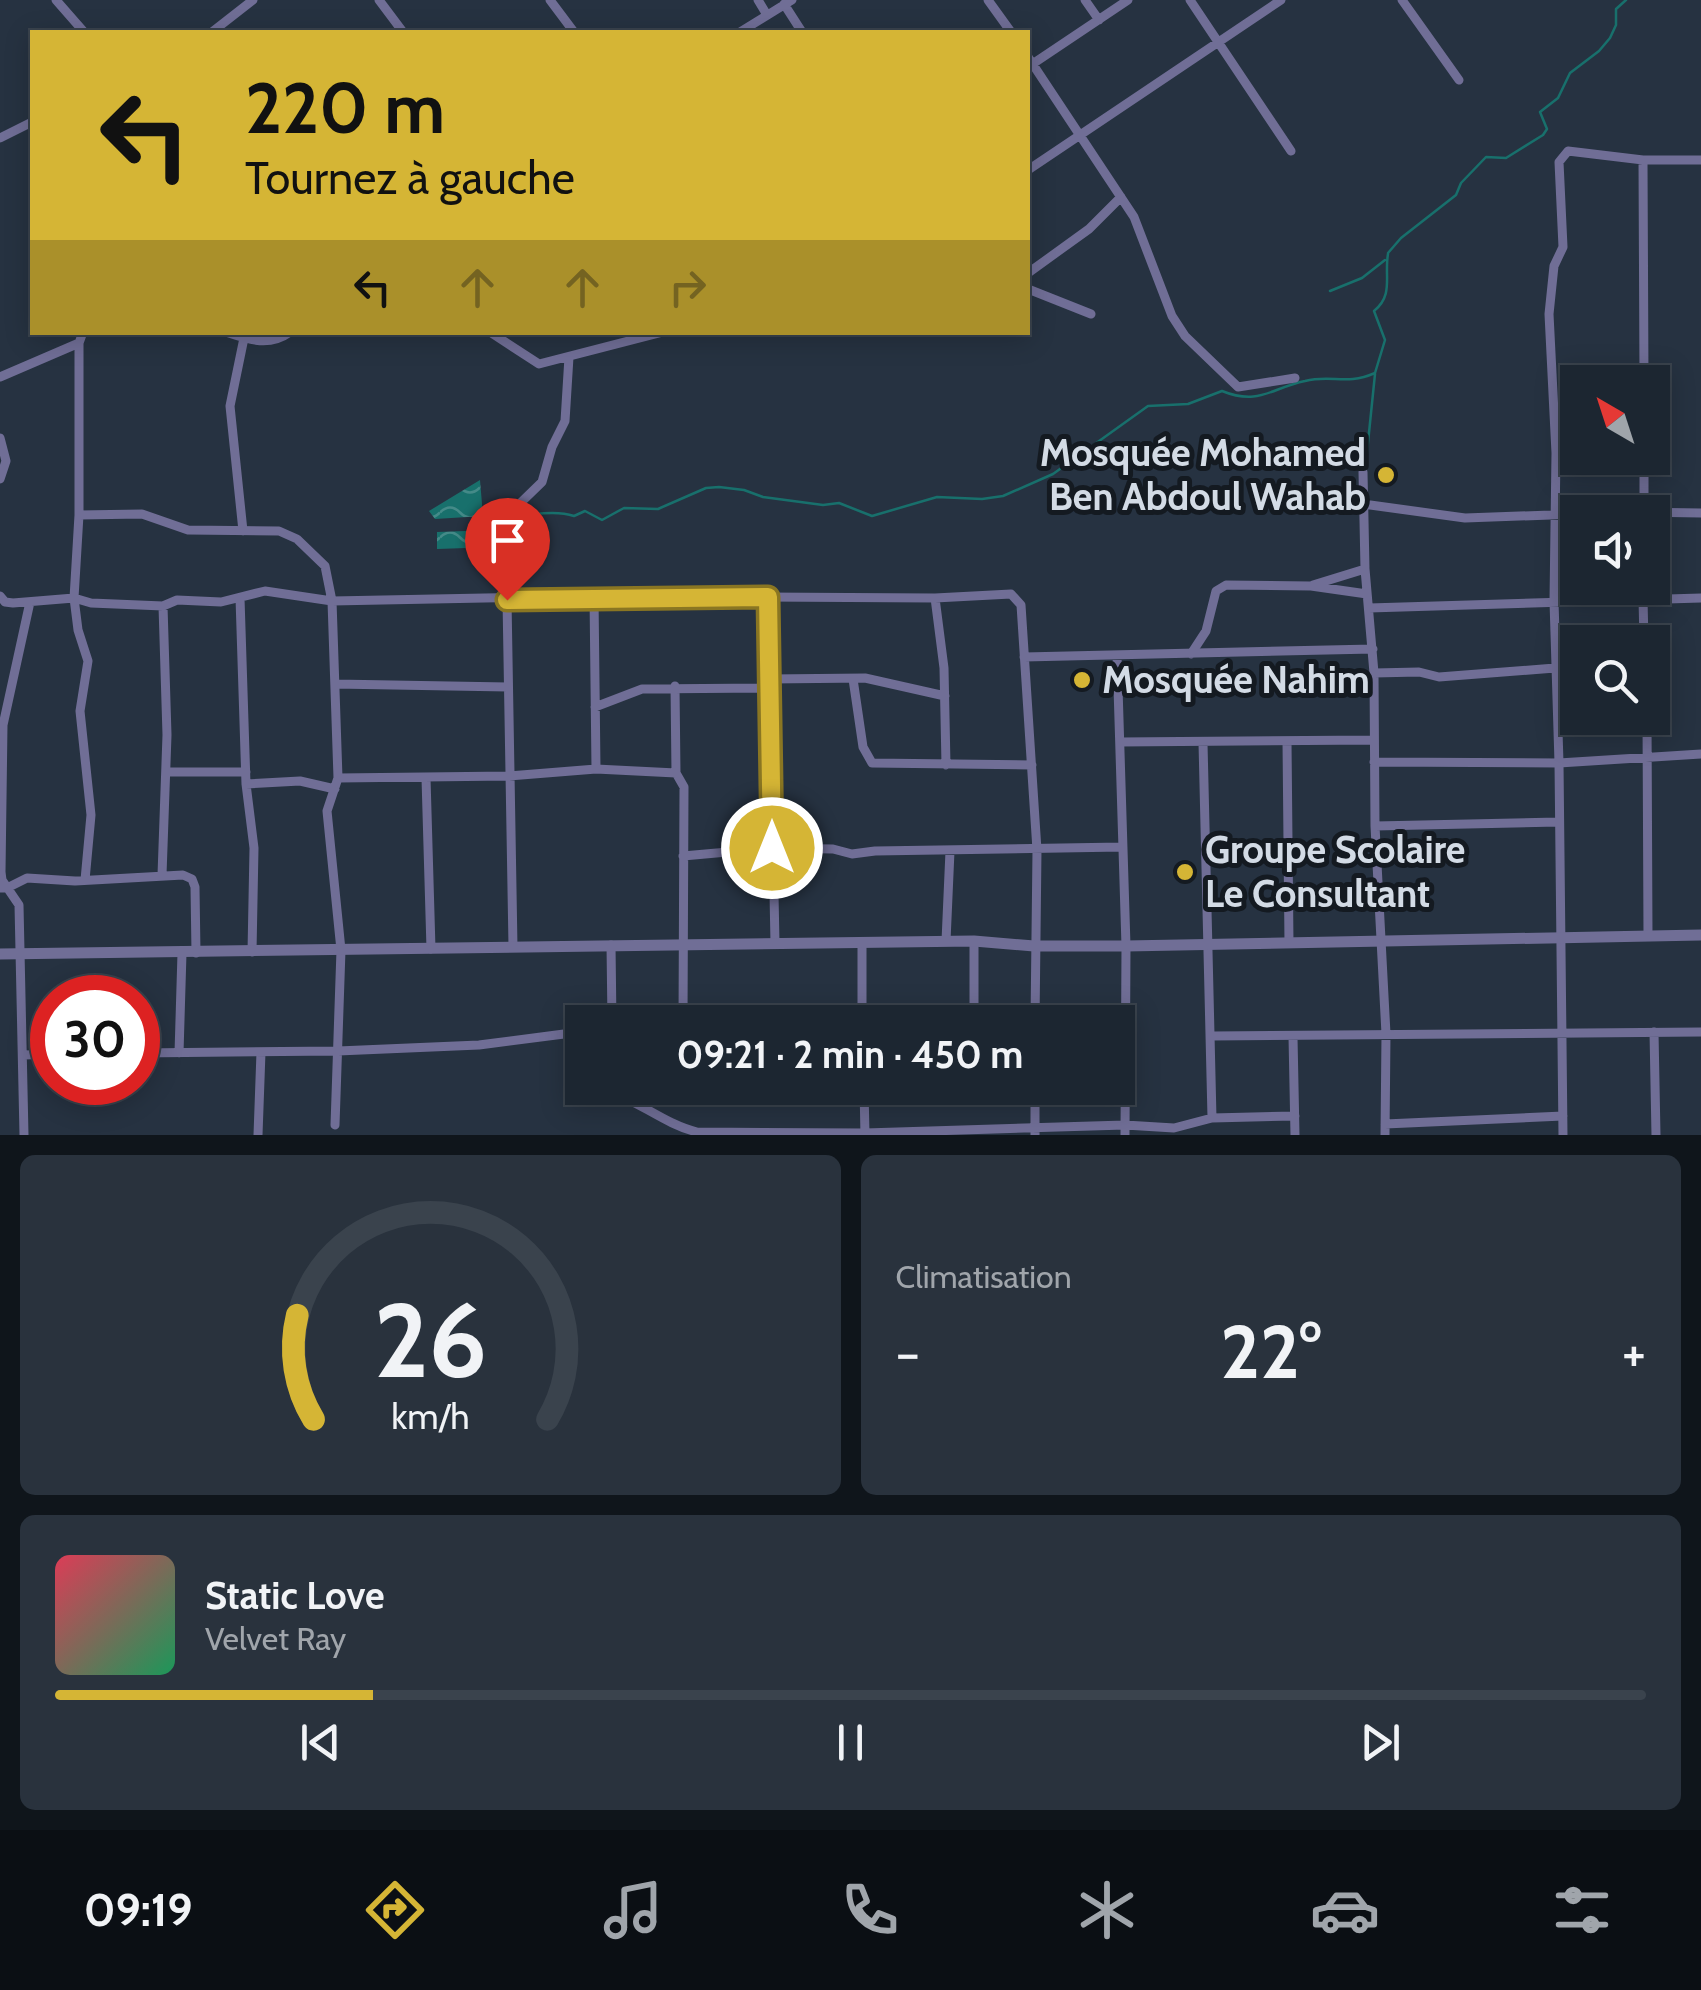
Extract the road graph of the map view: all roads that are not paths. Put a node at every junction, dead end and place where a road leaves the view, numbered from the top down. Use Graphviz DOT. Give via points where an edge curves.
graph roads {
  1 [pos="56,0"];
  2 [pos="253,0"];
  3 [pos="379,0"];
  4 [pos="550,0"];
  5 [pos="758,0"];
  6 [pos="988,0"];
  7 [pos="1085,0"];
  8 [pos="1128,0"];
  9 [pos="1190,0"];
  10 [pos="1281,0"];
  11 [pos="1402,0"];
  12 [pos="788,2"];
  13 [pos="767,15"];
  14 [pos="1099,20"];
  15 [pos="82,30"];
  16 [pos="215,30"];
  17 [pos="402,30"];
  18 [pos="572,30"];
  19 [pos="743,30"];
  20 [pos="801,30"];
  21 [pos="1010,30"];
  22 [pos="1219,42"];
  23 [pos="1030,62"];
  24 [pos="1030,64"];
  25 [pos="1459,80"];
  26 [pos="30,123"];
  27 [pos="1081,136"];
  28 [pos="0,138"];
  29 [pos="1290,150"];
  30 [pos="1642,160"];
  31 [pos="1701,160"];
  32 [pos="1030,169"];
  33 [pos="1120,197"];
  34 [pos="1030,271"];
  35 [pos="1030,290"];
  36 [pos="1092,314"];
  37 [pos="235,335"];
  38 [pos="285,335"];
  39 [pos="495,335"];
  40 [pos="652,335"];
  41 [pos="81,338"];
  42 [pos="244,338"];
  43 [pos="570,357"];
  44 [pos="1644,365"];
  45 [pos="0,377"];
  46 [pos="1295,378"];
  47 [pos="0,438"];
  48 [pos="1363,472"];
  49 [pos="0,479"];
  50 [pos="1363,504"];
  51 [pos="1670,512"];
  52 [pos="1701,513"];
  53 [pos="1554,514"];
  54 [pos="1560,514"];
  55 [pos="79,516"];
  56 [pos="243,531"];
  57 [pos="1365,569"];
  58 [pos="1311,586"];
  59 [pos="1367,594"];
  60 [pos="0,596"];
  61 [pos="594,596"];
  62 [pos="768,597"];
  63 [pos="74,598"];
  64 [pos="240,598"];
  65 [pos="934,598"];
  66 [pos="1701,598"];
  67 [pos="1670,599"];
  68 [pos="507,600"];
  69 [pos="332,601"];
  70 [pos="1554,601"];
  71 [pos="1560,601"];
  72 [pos="30,602"];
  73 [pos="162,606"];
  74 [pos="1369,608"];
  75 [pos="1373,649"];
  76 [pos="1191,654"];
  77 [pos="1117,655"];
  78 [pos="1024,657"];
  79 [pos="1555,668"];
  80 [pos="1374,673"];
  81 [pos="853,678"];
  82 [pos="335,684"];
  83 [pos="770,684"];
  84 [pos="675,686"];
  85 [pos="508,687"];
  86 [pos="5,688"];
  87 [pos="945,696"];
  88 [pos="594,707"];
  89 [pos="1648,735"];
  90 [pos="1374,740"];
  91 [pos="1287,741"];
  92 [pos="1120,742"];
  93 [pos="1203,743"];
  94 [pos="1701,754"];
  95 [pos="1649,755"];
  96 [pos="1374,762"];
  97 [pos="1559,763"];
  98 [pos="946,765"];
  99 [pos="1032,765"];
  100 [pos="596,769"];
  101 [pos="166,772"];
  102 [pos="676,774"];
  103 [pos="509,776"];
  104 [pos="246,778"];
  105 [pos="338,778"];
  106 [pos="426,778"];
  107 [pos="335,790"];
  108 [pos="2,803"];
  109 [pos="1558,822"];
  110 [pos="1375,826"];
  111 [pos="1122,847"];
  112 [pos="772,848"];
  113 [pos="1037,850"];
  114 [pos="950,851"];
  115 [pos="683,856"];
  116 [pos="162,875"];
  117 [pos="85,880"];
  118 [pos="4,888"];
  119 [pos="1701,934"];
  120 [pos="1648,936"];
  121 [pos="1560,938"];
  122 [pos="974,941"];
  123 [pos="1382,941"];
  124 [pos="946,942"];
  125 [pos="775,943"];
  126 [pos="1290,943"];
  127 [pos="684,944"];
  128 [pos="862,944"];
  129 [pos="1207,945"];
  130 [pos="611,946"];
  131 [pos="1034,946"];
  132 [pos="1126,946"];
  133 [pos="513,947"];
  134 [pos="431,948"];
  135 [pos="341,950"];
  136 [pos="252,952"];
  137 [pos="22,953"];
  138 [pos="189,953"];
  139 [pos="0,954"];
  140 [pos="612,1005"];
  141 [pos="682,1005"];
  142 [pos="862,1005"];
  143 [pos="974,1005"];
  144 [pos="1035,1005"];
  145 [pos="1654,1032"];
  146 [pos="1701,1032"];
  147 [pos="1564,1033"];
  148 [pos="565,1034"];
  149 [pos="1386,1034"];
  150 [pos="1212,1036"];
  151 [pos="1293,1036"];
  152 [pos="261,1052"];
  153 [pos="338,1052"];
  154 [pos="160,1053"];
  155 [pos="179,1053"];
  156 [pos="24,1054"];
  157 [pos="30,1054"];
  158 [pos="640,1105"];
  159 [pos="865,1105"];
  160 [pos="1035,1105"];
  161 [pos="1295,1116"];
  162 [pos="1562,1116"];
  163 [pos="1212,1118"];
  164 [pos="1476,1120"];
  165 [pos="335,1125"];
  166 [pos="1125,1130"];
  167 [pos="1385,1130"];
  168 [pos="1035,1131"];
  169 [pos="866,1134"];
  170 [pos="24,1135"];
  171 [pos="244,1135"];
  172 [pos="258,1135"];
  173 [pos="1295,1135"];
  174 [pos="1476,1135"];
  175 [pos="1563,1135"];
  176 [pos="1656,1135"];
  1 -- 15 [label="street"];
  2 -- 16 [label="street"];
  3 -- 17 [label="street"];
  4 -- 18 [label="street"];
  5 -- 13 [label="street"];
  6 -- 21 [label="street"];
  7 -- 14 [label="street"];
  8 -- 14 [label="street"];
  9 -- 22 [label="street"];
  10 -- 22 [label="street"];
  11 -- 25 [label="street"];
  12 -- 13 [label="street"];
  12 -- 20 [label="street"];
  13 -- 19 [label="street"];
  14 -- 23 [label="street"];
  22 -- 27 [label="street"];
  22 -- 29 [label="street"];
  24 -- 27 [label="street"];
  26 -- 28 [label="street"];
  27 -- 32 [label="street"];
  27 -- 33 [label="street"];
  30 -- 31 [label="street"];
  30 -- 44 [label="street"];
  30 -- 53 [label="street" via="1568,151 1560,162 1563,247 1548,314"];
  33 -- 34 [label="street"];
  33 -- 46 [label="street" via="1185,336 1238,388"];
  35 -- 36 [label="street"];
  37 -- 42 [label="street"];
  38 -- 42 [label="street" via="276,341"];
  39 -- 43 [label="street" via="539,364"];
  40 -- 43 [label="street"];
  41 -- 45 [label="street"];
  41 -- 55 [label="street"];
  42 -- 56 [label="street" via="230,406"];
  43 -- 68 [label="street" via="565,421 542,482 508,519"];
  47 -- 49 [label="street" via="6,461"];
  48 -- 50 [label="street"];
  50 -- 53 [label="street" via="1464,518"];
  50 -- 57 [label="street"];
  51 -- 52 [label="street"];
  53 -- 54 [label="street"];
  53 -- 70 [label="street"];
  55 -- 56 [label="street" via="142,514 188,530"];
  55 -- 63 [label="street"];
  56 -- 69 [label="street" via="279,531 297,539 326,566"];
  57 -- 58 [label="street"];
  57 -- 59 [label="street"];
  58 -- 59 [label="street"];
  58 -- 76 [label="street" via="1226,585 1216,591 1206,631"];
  59 -- 74 [label="street"];
  60 -- 72 [label="street"];
  61 -- 62 [label="street"];
  61 -- 68 [label="street"];
  61 -- 88 [label="street"];
  62 -- 65 [label="street"];
  62 -- 83 [label="street"];
  63 -- 72 [label="street"];
  63 -- 73 [label="street"];
  63 -- 117 [label="street" via="88,661 80,711 91,814"];
  64 -- 69 [label="street" via="265,591"];
  64 -- 73 [label="street"];
  64 -- 104 [label="street"];
  65 -- 78 [label="street" via="1012,594 1018,598"];
  65 -- 87 [label="street"];
  66 -- 67 [label="street"];
  68 -- 69 [label="street"];
  68 -- 85 [label="street"];
  69 -- 82 [label="street"];
  70 -- 71 [label="street"];
  70 -- 74 [label="street"];
  70 -- 79 [label="street"];
  72 -- 86 [label="street"];
  73 -- 101 [label="street"];
  74 -- 75 [label="street"];
  75 -- 76 [label="street"];
  75 -- 80 [label="street"];
  76 -- 77 [label="street"];
  77 -- 78 [label="street"];
  77 -- 92 [label="street"];
  78 -- 99 [label="street"];
  79 -- 80 [label="street"];
  79 -- 97 [label="street"];
  80 -- 90 [label="street"];
  81 -- 83 [label="street"];
  81 -- 87 [label="street"];
  81 -- 98 [label="street" via="862,747 872,763"];
  82 -- 85 [label="street"];
  82 -- 105 [label="street"];
  83 -- 84 [label="street"];
  83 -- 112 [label="street"];
  84 -- 88 [label="street" via="642,689"];
  84 -- 102 [label="street"];
  85 -- 103 [label="street"];
  86 -- 108 [label="street"];
  87 -- 98 [label="street"];
  88 -- 100 [label="street"];
  89 -- 95 [label="street"];
  90 -- 91 [label="street"];
  90 -- 96 [label="street"];
  91 -- 93 [label="street"];
  91 -- 126 [label="street"];
  92 -- 93 [label="street"];
  92 -- 111 [label="street"];
  93 -- 129 [label="street"];
  94 -- 95 [label="street"];
  95 -- 97 [label="street"];
  95 -- 120 [label="street"];
  96 -- 97 [label="street"];
  96 -- 110 [label="street"];
  97 -- 109 [label="street"];
  98 -- 99 [label="street"];
  99 -- 113 [label="street"];
  100 -- 102 [label="street"];
  100 -- 103 [label="street"];
  101 -- 104 [label="street"];
  101 -- 116 [label="street"];
  102 -- 115 [label="street" via="684,787"];
  103 -- 106 [label="street"];
  103 -- 133 [label="street"];
  104 -- 107 [label="street"];
  104 -- 136 [label="street" via="254,848"];
  105 -- 106 [label="street"];
  105 -- 107 [label="street"];
  106 -- 134 [label="street"];
  107 -- 135 [label="street" via="327,812"];
  108 -- 118 [label="street"];
  109 -- 110 [label="street"];
  109 -- 121 [label="street"];
  110 -- 123 [label="street"];
  111 -- 113 [label="street"];
  111 -- 132 [label="street"];
  112 -- 114 [label="street"];
  112 -- 115 [label="street"];
  112 -- 125 [label="street"];
  113 -- 114 [label="street"];
  113 -- 131 [label="street"];
  114 -- 124 [label="street"];
  115 -- 127 [label="street"];
  116 -- 117 [label="street"];
  116 -- 138 [label="street" via="183,875 195,887"];
  117 -- 118 [label="street" via="26,878"];
  118 -- 137 [label="street" via="19,905"];
  119 -- 120 [label="street"];
  120 -- 121 [label="street"];
  121 -- 123 [label="street"];
  121 -- 147 [label="street"];
  122 -- 124 [label="street"];
  122 -- 131 [label="street"];
  122 -- 143 [label="street"];
  123 -- 126 [label="street"];
  123 -- 149 [label="street"];
  124 -- 128 [label="street"];
  125 -- 127 [label="street"];
  125 -- 128 [label="street"];
  126 -- 129 [label="street"];
  127 -- 130 [label="street"];
  127 -- 141 [label="street"];
  128 -- 142 [label="street"];
  129 -- 132 [label="street"];
  129 -- 150 [label="street"];
  130 -- 133 [label="street"];
  130 -- 140 [label="street"];
  131 -- 132 [label="street"];
  131 -- 144 [label="street"];
  132 -- 166 [label="street"];
  133 -- 134 [label="street"];
  134 -- 135 [label="street"];
  135 -- 136 [label="street"];
  135 -- 153 [label="street"];
  136 -- 138 [label="street"];
  137 -- 138 [label="street"];
  137 -- 139 [label="street"];
  137 -- 156 [label="street"];
  138 -- 155 [label="street"];
  145 -- 146 [label="street"];
  145 -- 147 [label="street"];
  145 -- 176 [label="street"];
  147 -- 149 [label="street"];
  147 -- 162 [label="street"];
  148 -- 153 [label="street" via="506,1044"];
  149 -- 151 [label="street"];
  149 -- 167 [label="street"];
  150 -- 151 [label="street"];
  150 -- 163 [label="street"];
  151 -- 161 [label="street"];
  152 -- 153 [label="street"];
  152 -- 155 [label="street"];
  152 -- 172 [label="street"];
  153 -- 165 [label="street"];
  154 -- 155 [label="street"];
  156 -- 157 [label="street"];
  156 -- 170 [label="street"];
  158 -- 169 [label="street" via="697,1132"];
  159 -- 169 [label="street"];
  160 -- 168 [label="street"];
  161 -- 163 [label="street"];
  161 -- 173 [label="street"];
  162 -- 164 [label="street"];
  162 -- 175 [label="street"];
  163 -- 166 [label="street"];
  164 -- 167 [label="street"];
  164 -- 174 [label="street"];
  166 -- 168 [label="street"];
  168 -- 169 [label="street"];
  171 -- 172 [label="street"];
}
